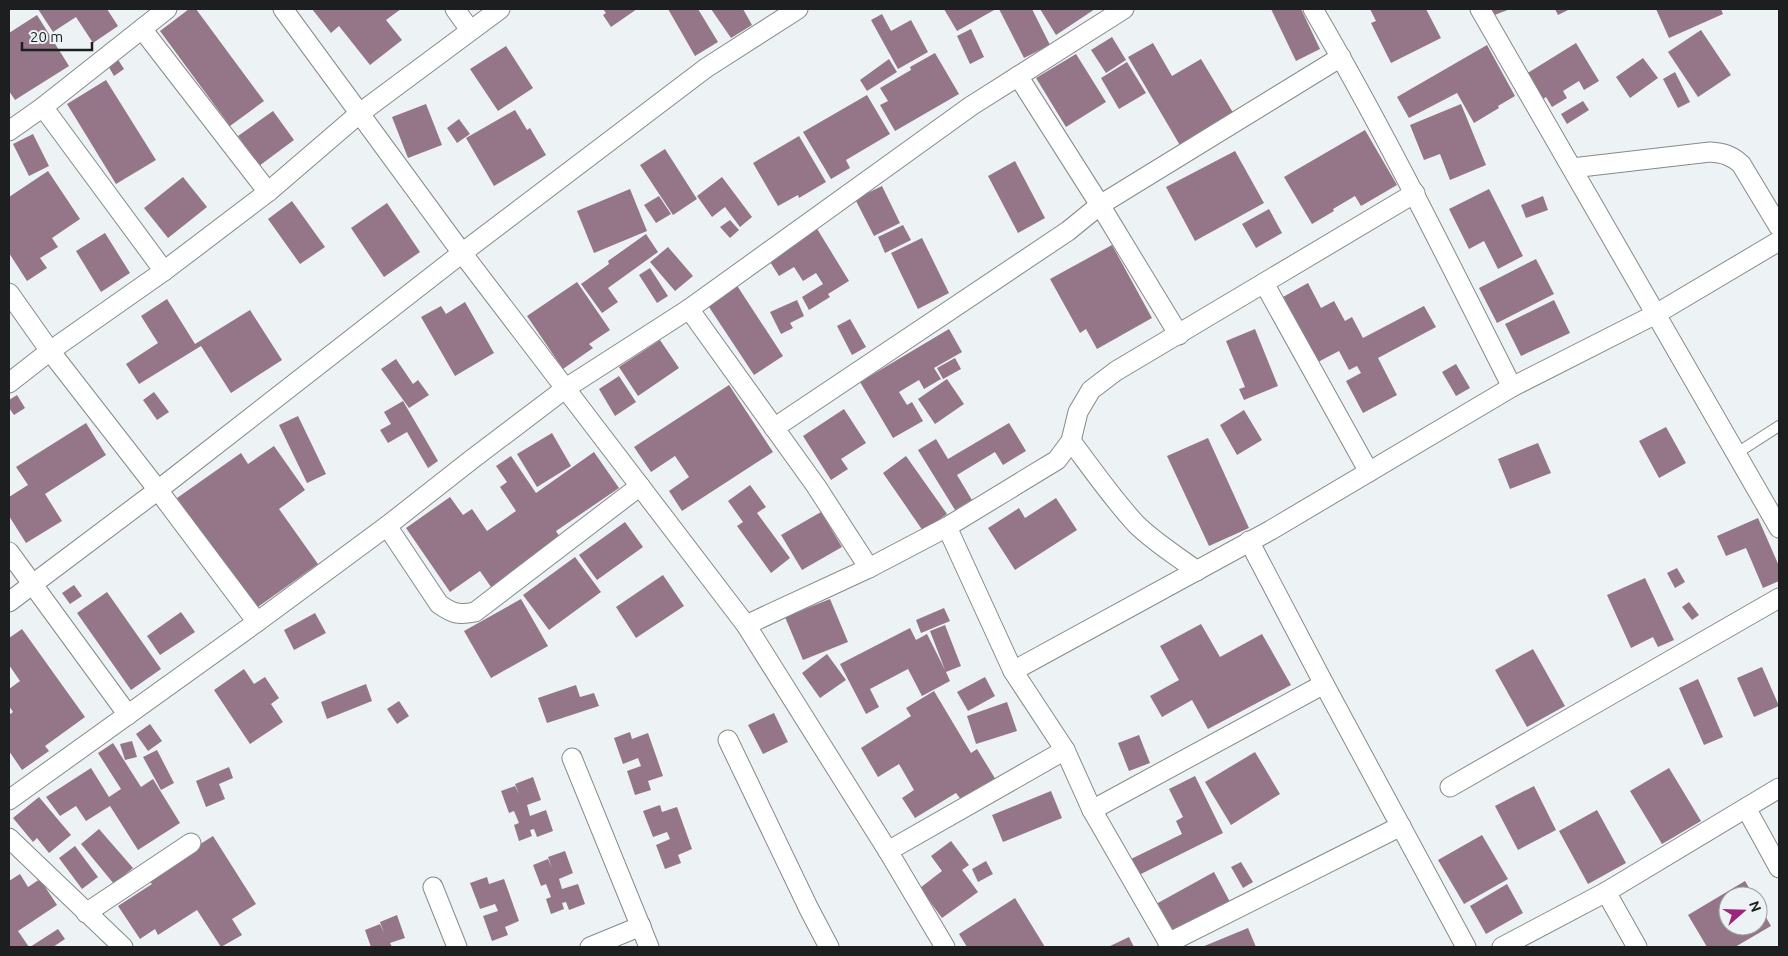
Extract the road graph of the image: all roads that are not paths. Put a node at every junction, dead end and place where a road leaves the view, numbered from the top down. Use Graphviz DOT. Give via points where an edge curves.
graph roads {
  1 [pos="167,9"];
  2 [pos="283,9"];
  3 [pos="455,9"];
  4 [pos="500,9"];
  5 [pos="1124,9"];
  6 [pos="1313,9"];
  7 [pos="1480,9"];
  8 [pos="789,11"];
  9 [pos="142,28"];
  10 [pos="470,30"];
  11 [pos="1342,57"];
  12 [pos="1018,76"];
  13 [pos="43,107"];
  14 [pos="360,113"];
  15 [pos="9,131"];
  16 [pos="1572,168"];
  17 [pos="268,192"];
  18 [pos="1415,193"];
  19 [pos="1100,205"];
  20 [pos="1779,227"];
  21 [pos="1779,241"];
  22 [pos="462,253"];
  23 [pos="164,271"];
  24 [pos="1264,283"];
  25 [pos="9,293"];
  26 [pos="689,309"];
  27 [pos="1656,314"];
  28 [pos="1178,335"];
  29 [pos="50,351"];
  30 [pos="9,383"];
  31 [pos="1512,387"];
  32 [pos="566,388"];
  33 [pos="1779,426"];
  34 [pos="774,428"];
  35 [pos="1071,441"];
  36 [pos="1737,453"];
  37 [pos="1369,472"];
  38 [pos="640,486"];
  39 [pos="158,490"];
  40 [pos="387,526"];
  41 [pos="947,527"];
  42 [pos="1779,528"];
  43 [pos="1249,541"];
  44 [pos="9,552"];
  45 [pos="869,568"];
  46 [pos="1197,571"];
  47 [pos="33,584"];
  48 [pos="1779,598"];
  49 [pos="9,602"];
  50 [pos="257,622"];
  51 [pos="746,625"];
  52 [pos="1013,671"];
  53 [pos="1324,684"];
  54 [pos="128,715"];
  55 [pos="728,740"];
  56 [pos="1065,750"];
  57 [pos="572,758"];
  58 [pos="1450,788"];
  59 [pos="1779,788"];
  60 [pos="9,800"];
  61 [pos="1746,808"];
  62 [pos="1092,810"];
  63 [pos="1401,826"];
  64 [pos="9,838"];
  65 [pos="190,843"];
  66 [pos="888,851"];
  67 [pos="1779,868"];
  68 [pos="433,886"];
  69 [pos="1606,892"];
  70 [pos="86,913"];
  71 [pos="641,926"];
  72 [pos="1170,945"];
  73 [pos="124,947"];
  74 [pos="457,947"];
  75 [pos="590,947"];
  76 [pos="649,947"];
  77 [pos="829,947"];
  78 [pos="945,947"];
  79 [pos="1466,947"];
  80 [pos="1502,947"];
  81 [pos="1637,947"];
  1 -- 9 [label="street"];
  2 -- 14 [label="street"];
  3 -- 10 [label="street"];
  4 -- 10 [label="street"];
  5 -- 12 [label="street"];
  6 -- 11 [label="street"];
  7 -- 16 [label="street"];
  8 -- 22 [label="street" via="706,68"];
  9 -- 13 [label="street"];
  9 -- 17 [label="street"];
  10 -- 14 [label="street"];
  11 -- 18 [label="street"];
  11 -- 19 [label="street"];
  12 -- 19 [label="street"];
  12 -- 26 [label="street" via="970,106"];
  13 -- 15 [label="street"];
  13 -- 23 [label="street"];
  14 -- 17 [label="street"];
  14 -- 22 [label="street"];
  16 -- 20 [label="street" via="1724,153 1741,164"];
  16 -- 27 [label="street"];
  17 -- 23 [label="street"];
  18 -- 24 [label="street"];
  18 -- 31 [label="street"];
  19 -- 28 [label="street"];
  19 -- 34 [label="street" via="1068,231"];
  21 -- 27 [label="street"];
  22 -- 32 [label="street"];
  22 -- 39 [label="street"];
  23 -- 29 [label="street"];
  24 -- 28 [label="street"];
  24 -- 37 [label="street"];
  25 -- 29 [label="street"];
  26 -- 32 [label="street"];
  26 -- 34 [label="street"];
  27 -- 31 [label="street"];
  27 -- 36 [label="street"];
  28 -- 35 [label="street" via="1116,371 1091,390 1078,412"];
  29 -- 30 [label="street"];
  29 -- 39 [label="street"];
  31 -- 37 [label="street"];
  32 -- 38 [label="street"];
  32 -- 40 [label="street"];
  33 -- 36 [label="lane"];
  34 -- 45 [label="street"];
  35 -- 41 [label="street" via="1057,460"];
  35 -- 46 [label="street" via="1137,524"];
  36 -- 42 [label="street"];
  37 -- 43 [label="street"];
  38 -- 40 [label="street" via="475,612 450,612 439,604"];
  38 -- 51 [label="street"];
  39 -- 47 [label="street"];
  39 -- 50 [label="street"];
  40 -- 50 [label="street"];
  41 -- 45 [label="street"];
  41 -- 52 [label="street"];
  43 -- 46 [label="street"];
  43 -- 53 [label="street"];
  44 -- 47 [label="street"];
  45 -- 51 [label="street"];
  46 -- 52 [label="street"];
  47 -- 49 [label="street"];
  47 -- 54 [label="street"];
  48 -- 58 [label="street"];
  50 -- 54 [label="street"];
  51 -- 66 [label="street"];
  52 -- 56 [label="street"];
  53 -- 62 [label="street"];
  53 -- 63 [label="street"];
  54 -- 60 [label="street"];
  55 -- 77 [label="street"];
  56 -- 62 [label="street"];
  56 -- 66 [label="street"];
  57 -- 71 [label="street"];
  59 -- 61 [label="street"];
  61 -- 67 [label="street"];
  61 -- 69 [label="street"];
  62 -- 72 [label="street"];
  63 -- 72 [label="street"];
  63 -- 79 [label="street"];
  64 -- 70 [label="street"];
  65 -- 70 [label="street"];
  66 -- 78 [label="street"];
  68 -- 74 [label="street"];
  69 -- 80 [label="street"];
  69 -- 81 [label="street"];
  70 -- 73 [label="street"];
  71 -- 75 [label="street"];
  71 -- 76 [label="street"];
}
